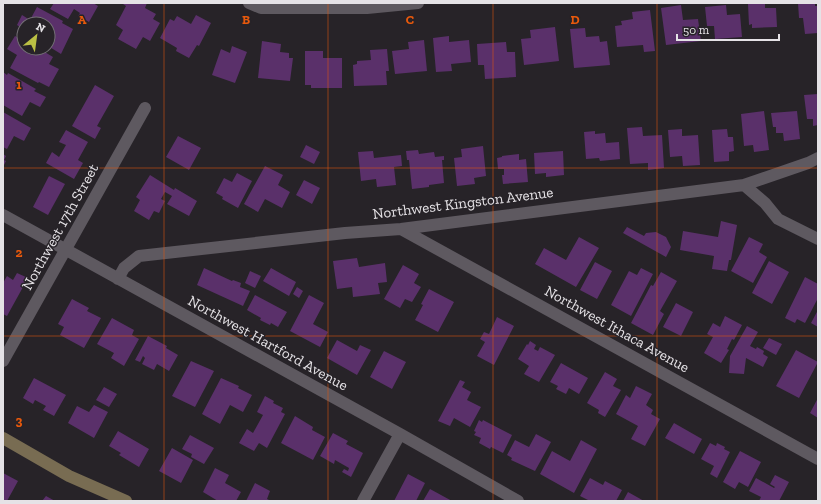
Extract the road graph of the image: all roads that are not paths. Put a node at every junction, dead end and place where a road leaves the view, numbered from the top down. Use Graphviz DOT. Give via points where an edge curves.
graph roads {
  1 [pos="249,3"];
  2 [pos="418,3"];
  3 [pos="145,108"];
  4 [pos="818,158"];
  5 [pos="744,185"];
  6 [pos="3,215"];
  7 [pos="401,229"];
  8 [pos="818,239"];
  9 [pos="65,250"];
  10 [pos="118,279"];
  11 [pos="3,361"];
  12 [pos="400,434"];
  13 [pos="3,438"];
  14 [pos="818,459"];
  15 [pos="126,501"];
  16 [pos="363,501"];
  17 [pos="518,501"];
  1 -- 2 [label="street" via="261,8 367,8"];
  3 -- 9 [label="street, Northwest 17th Street"];
  4 -- 5 [label="street, Northwest Kingston Avenue"];
  5 -- 7 [label="street, Northwest Kingston Avenue"];
  5 -- 8 [label="street" via="778,219"];
  6 -- 9 [label="street, Northwest Hartford Avenue"];
  7 -- 10 [label="street, Northwest Kingston Avenue" via="140,256 124,268"];
  7 -- 14 [label="street, Northwest Ithaca Avenue"];
  9 -- 10 [label="street, Northwest Hartford Avenue"];
  9 -- 11 [label="street, Northwest 17th Street"];
  10 -- 12 [label="street, Northwest Hartford Avenue"];
  12 -- 16 [label="street"];
  12 -- 17 [label="street, Northwest Hartford Avenue"];
  13 -- 15 [label="street" via="69,476"];
}
